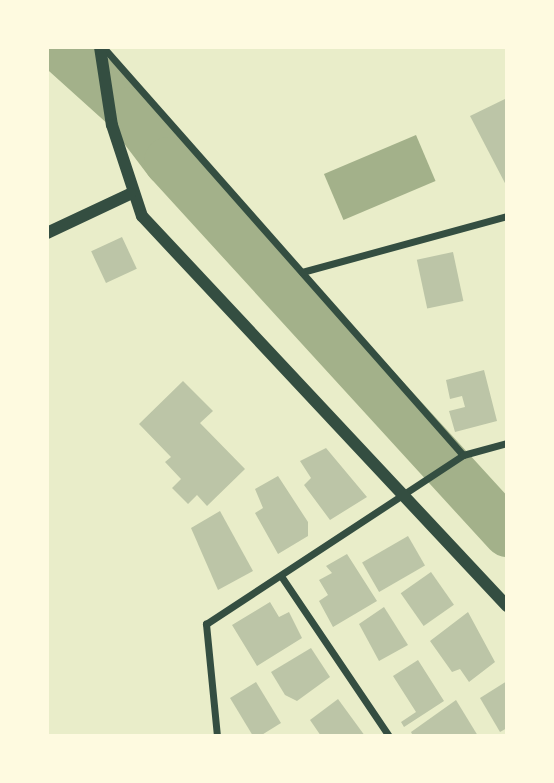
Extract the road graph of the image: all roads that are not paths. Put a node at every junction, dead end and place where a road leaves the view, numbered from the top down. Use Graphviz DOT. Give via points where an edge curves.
graph roads {
  1 [pos="102,47"];
  2 [pos="130,194"];
  3 [pos="507,216"];
  4 [pos="47,233"];
  5 [pos="302,272"];
  6 [pos="507,443"];
  7 [pos="463,454"];
  8 [pos="408,496"];
  9 [pos="281,576"];
  10 [pos="507,606"];
  11 [pos="218,736"];
  12 [pos="389,736"];
  1 -- 2 [label="street" via="112,125"];
  1 -- 5 [label="street"];
  2 -- 4 [label="street"];
  2 -- 8 [label="street" via="160,239"];
  3 -- 5 [label="street"];
  5 -- 7 [label="street"];
  6 -- 7 [label="street"];
  7 -- 8 [label="street"];
  8 -- 9 [label="street"];
  8 -- 10 [label="street"];
  9 -- 11 [label="street" via="206,624"];
  9 -- 12 [label="street"];
}
